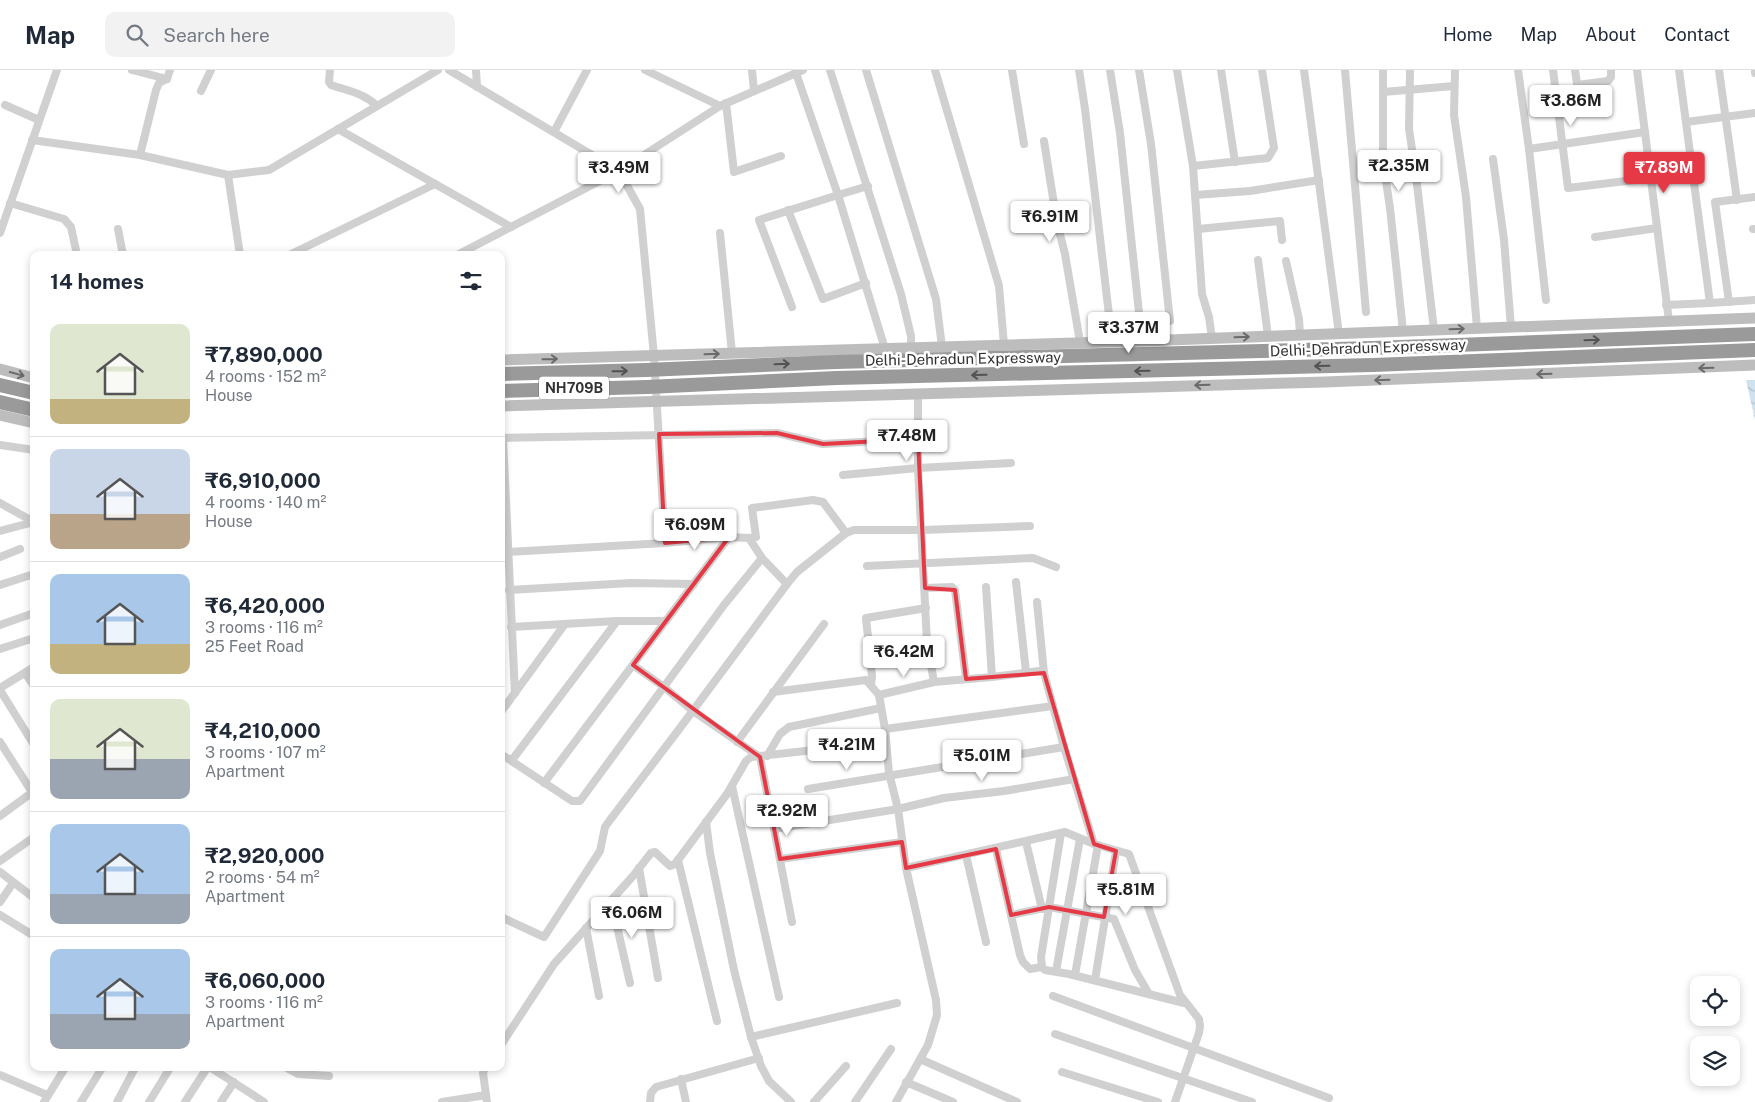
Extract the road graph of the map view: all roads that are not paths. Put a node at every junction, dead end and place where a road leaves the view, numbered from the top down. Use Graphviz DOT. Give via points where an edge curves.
graph roads {
  1 [pos="57,70"];
  2 [pos="132,70"];
  3 [pos="170,70"];
  4 [pos="210,70"];
  5 [pos="330,70"];
  6 [pos="438,70"];
  7 [pos="449,70"];
  8 [pos="476,70"];
  9 [pos="587,70"];
  10 [pos="645,70"];
  11 [pos="752,70"];
  12 [pos="830,70"];
  13 [pos="866,70"];
  14 [pos="935,70"];
  15 [pos="1012,70"];
  16 [pos="1079,70"];
  17 [pos="1110,70"];
  18 [pos="1139,70"];
  19 [pos="1177,70"];
  20 [pos="1222,70"];
  21 [pos="1262,70"];
  22 [pos="1304,70"];
  23 [pos="1345,70"];
  24 [pos="1383,70"];
  25 [pos="1410,70"];
  26 [pos="1455,70"];
  27 [pos="1518,70"];
  28 [pos="1553,70"];
  29 [pos="1575,70"];
  30 [pos="1611,70"];
  31 [pos="1637,70"];
  32 [pos="1679,70"];
  33 [pos="1719,70"];
  34 [pos="799,72"];
  35 [pos="167,79"];
  36 [pos="1577,85"];
  37 [pos="1454,86"];
  38 [pos="477,87"];
  39 [pos="1410,90"];
  40 [pos="201,91"];
  41 [pos="754,91"];
  42 [pos="1383,92"];
  43 [pos="723,104"];
  44 [pos="1580,105"];
  45 [pos="5,106"];
  46 [pos="377,106"];
  47 [pos="1755,112"];
  48 [pos="1726,117"];
  49 [pos="39,120"];
  50 [pos="1686,122"];
  51 [pos="338,129"];
  52 [pos="554,132"];
  53 [pos="1645,132"];
  54 [pos="32,140"];
  55 [pos="1044,141"];
  56 [pos="1024,144"];
  57 [pos="1561,144"];
  58 [pos="1529,149"];
  59 [pos="140,155"];
  60 [pos="781,156"];
  61 [pos="1493,159"];
  62 [pos="1235,162"];
  63 [pos="1193,166"];
  64 [pos="619,171"];
  65 [pos="228,175"];
  66 [pos="1651,178"];
  67 [pos="1320,180"];
  68 [pos="435,184"];
  69 [pos="868,186"];
  70 [pos="838,195"];
  71 [pos="1195,195"];
  72 [pos="1755,198"];
  73 [pos="1737,200"];
  74 [pos="10,203"];
  75 [pos="788,210"];
  76 [pos="511,228"];
  77 [pos="1657,228"];
  78 [pos="118,229"];
  79 [pos="1198,229"];
  80 [pos="0,233"];
  81 [pos="720,233"];
  82 [pos="1596,237"];
  83 [pos="1282,240"];
  84 [pos="76,251"];
  85 [pos="122,251"];
  86 [pos="239,251"];
  87 [pos="296,251"];
  88 [pos="465,251"];
  89 [pos="1258,260"];
  90 [pos="1286,261"];
  91 [pos="866,283"];
  92 [pos="1546,300"];
  93 [pos="1755,300"];
  94 [pos="1729,302"];
  95 [pos="1710,303"];
  96 [pos="1666,305"];
  97 [pos="792,307"];
  98 [pos="1366,312"];
  99 [pos="1755,318"];
  100 [pos="1510,319"];
  101 [pos="1170,321"];
  102 [pos="1669,321"];
  103 [pos="1477,324"];
  104 [pos="1434,326"];
  105 [pos="1299,327"];
  106 [pos="1402,327"];
  107 [pos="1339,328"];
  108 [pos="1211,334"];
  109 [pos="1755,334"];
  110 [pos="1268,336"];
  111 [pos="1142,341"];
  112 [pos="1080,342"];
  113 [pos="1112,342"];
  114 [pos="1004,345"];
  115 [pos="942,347"];
  116 [pos="911,348"];
  117 [pos="885,349"];
  118 [pos="1755,350"];
  119 [pos="732,353"];
  120 [pos="654,356"];
  121 [pos="505,360"];
  122 [pos="1755,366"];
  123 [pos="0,369"];
  124 [pos="505,374"];
  125 [pos="30,377"];
  126 [pos="0,385"];
  127 [pos="505,391"];
  128 [pos="30,392"];
  129 [pos="918,394"];
  130 [pos="0,402"];
  131 [pos="657,403"];
  132 [pos="505,406"];
  133 [pos="30,409"];
  134 [pos="0,415"];
  135 [pos="30,422"];
  136 [pos="659,434"];
  137 [pos="505,438"];
  138 [pos="918,439"];
  139 [pos="0,446"];
  140 [pos="30,450"];
  141 [pos="1011,463"];
  142 [pos="918,468"];
  143 [pos="843,475"];
  144 [pos="505,495"];
  145 [pos="0,504"];
  146 [pos="30,520"];
  147 [pos="30,523"];
  148 [pos="1030,526"];
  149 [pos="922,530"];
  150 [pos="0,531"];
  151 [pos="846,532"];
  152 [pos="729,537"];
  153 [pos="749,538"];
  154 [pos="665,543"];
  155 [pos="20,549"];
  156 [pos="508,552"];
  157 [pos="0,557"];
  158 [pos="762,558"];
  159 [pos="924,563"];
  160 [pos="867,566"];
  161 [pos="1056,567"];
  162 [pos="30,575"];
  163 [pos="1016,582"];
  164 [pos="694,584"];
  165 [pos="787,584"];
  166 [pos="0,585"];
  167 [pos="986,587"];
  168 [pos="925,588"];
  169 [pos="510,590"];
  170 [pos="1037,602"];
  171 [pos="926,608"];
  172 [pos="30,614"];
  173 [pos="617,621"];
  174 [pos="666,621"];
  175 [pos="565,624"];
  176 [pos="824,624"];
  177 [pos="0,625"];
  178 [pos="509,633"];
  179 [pos="30,639"];
  180 [pos="0,649"];
  181 [pos="633,665"];
  182 [pos="30,670"];
  183 [pos="1026,672"];
  184 [pos="25,673"];
  185 [pos="1044,673"];
  186 [pos="992,677"];
  187 [pos="30,680"];
  188 [pos="966,680"];
  189 [pos="934,682"];
  190 [pos="871,685"];
  191 [pos="664,687"];
  192 [pos="0,689"];
  193 [pos="773,692"];
  194 [pos="515,693"];
  195 [pos="879,695"];
  196 [pos="1053,706"];
  197 [pos="505,707"];
  198 [pos="881,708"];
  199 [pos="693,711"];
  200 [pos="885,729"];
  201 [pos="30,738"];
  202 [pos="0,742"];
  203 [pos="737,742"];
  204 [pos="886,742"];
  205 [pos="1064,747"];
  206 [pos="505,756"];
  207 [pos="763,757"];
  208 [pos="512,760"];
  209 [pos="890,776"];
  210 [pos="1074,779"];
  211 [pos="544,783"];
  212 [pos="732,786"];
  213 [pos="30,787"];
  214 [pos="808,789"];
  215 [pos="30,794"];
  216 [pos="898,809"];
  217 [pos="0,816"];
  218 [pos="706,822"];
  219 [pos="774,830"];
  220 [pos="1061,833"];
  221 [pos="1080,839"];
  222 [pos="30,840"];
  223 [pos="902,842"];
  224 [pos="1026,842"];
  225 [pos="1096,844"];
  226 [pos="996,849"];
  227 [pos="1116,850"];
  228 [pos="966,855"];
  229 [pos="780,859"];
  230 [pos="678,860"];
  231 [pos="0,861"];
  232 [pos="639,868"];
  233 [pos="906,868"];
  234 [pos="0,872"];
  235 [pos="13,884"];
  236 [pos="30,895"];
  237 [pos="611,900"];
  238 [pos="0,902"];
  239 [pos="1045,908"];
  240 [pos="1068,911"];
  241 [pos="0,914"];
  242 [pos="1086,914"];
  243 [pos="1011,915"];
  244 [pos="1104,917"];
  245 [pos="505,919"];
  246 [pos="792,922"];
  247 [pos="586,928"];
  248 [pos="30,933"];
  249 [pos="986,942"];
  250 [pos="1042,967"];
  251 [pos="1056,972"];
  252 [pos="1075,975"];
  253 [pos="658,978"];
  254 [pos="1095,980"];
  255 [pos="630,983"];
  256 [pos="1149,994"];
  257 [pos="599,996"];
  258 [pos="1053,996"];
  259 [pos="779,997"];
  260 [pos="896,1002"];
  261 [pos="1184,1003"];
  262 [pos="717,1021"];
  263 [pos="1055,1034"];
  264 [pos="751,1037"];
  265 [pos="505,1039"];
  266 [pos="1194,1048"];
  267 [pos="891,1049"];
  268 [pos="759,1058"];
  269 [pos="920,1059"];
  270 [pos="846,1066"];
  271 [pos="63,1071"];
  272 [pos="100,1071"];
  273 [pos="134,1071"];
  274 [pos="168,1071"];
  275 [pos="207,1071"];
  276 [pos="214,1071"];
  277 [pos="292,1071"];
  278 [pos="484,1071"];
  279 [pos="1062,1072"];
  280 [pos="0,1076"];
  281 [pos="329,1076"];
  282 [pos="681,1079"];
  283 [pos="1184,1079"];
  284 [pos="234,1082"];
  285 [pos="906,1082"];
  286 [pos="486,1098"];
  287 [pos="1329,1098"];
  288 [pos="45,1099"];
  289 [pos="81,1102"];
  290 [pos="118,1102"];
  291 [pos="149,1102"];
  292 [pos="185,1102"];
  293 [pos="221,1102"];
  294 [pos="264,1102"];
  295 [pos="442,1102"];
  296 [pos="650,1102"];
  297 [pos="686,1102"];
  298 [pos="791,1102"];
  299 [pos="814,1102"];
  300 [pos="855,1102"];
  301 [pos="896,1102"];
  302 [pos="953,1102"];
  303 [pos="1018,1102"];
  304 [pos="1158,1102"];
  305 [pos="1175,1102"];
  306 [pos="1252,1102"];
  1 -- 49 [label="street"];
  2 -- 35 [label="street"];
  3 -- 35 [label="street"];
  4 -- 40 [label="street"];
  5 -- 46 [label="street" via="331,86 369,98"];
  6 -- 46 [label="street"];
  7 -- 38 [label="street"];
  8 -- 38 [label="street"];
  9 -- 52 [label="street"];
  10 -- 43 [label="street"];
  11 -- 41 [label="street"];
  12 -- 69 [label="street"];
  13 -- 115 [label="street" via="936,299"];
  14 -- 114 [label="street" via="999,286"];
  15 -- 56 [label="street"];
  16 -- 113 [label="street"];
  17 -- 111 [label="street" via="1120,132"];
  18 -- 101 [label="street" via="1151,144"];
  19 -- 63 [label="street"];
  20 -- 62 [label="street"];
  21 -- 62 [label="street" via="1274,148 1268,158"];
  22 -- 67 [label="street"];
  23 -- 98 [label="street"];
  24 -- 42 [label="street"];
  25 -- 39 [label="street"];
  26 -- 37 [label="street"];
  27 -- 58 [label="street"];
  28 -- 57 [label="street"];
  29 -- 36 [label="street"];
  30 -- 36 [label="street" via="1610,80"];
  31 -- 53 [label="street"];
  32 -- 50 [label="street"];
  33 -- 48 [label="street"];
  34 -- 41 [label="street"];
  34 -- 70 [label="street"];
  35 -- 59 [label="street" via="159,83 156,90"];
  36 -- 44 [label="street"];
  37 -- 39 [label="street"];
  37 -- 103 [label="street" via="1454,115 1466,197"];
  38 -- 52 [label="street"];
  39 -- 42 [label="street"];
  39 -- 104 [label="street" via="1409,129"];
  41 -- 43 [label="street"];
  42 -- 106 [label="street" via="1383,161"];
  43 -- 60 [label="street" via="734,172"];
  43 -- 64 [label="street"];
  45 -- 49 [label="street"];
  46 -- 51 [label="street"];
  47 -- 48 [label="street"];
  48 -- 50 [label="street"];
  48 -- 73 [label="street"];
  49 -- 54 [label="street"];
  50 -- 95 [label="street"];
  51 -- 65 [label="street" via="268,170"];
  51 -- 68 [label="street"];
  52 -- 64 [label="street"];
  53 -- 57 [label="street"];
  53 -- 66 [label="street"];
  54 -- 59 [label="street"];
  54 -- 74 [label="street"];
  55 -- 112 [label="street" via="1056,223 1065,254"];
  57 -- 58 [label="street"];
  57 -- 66 [label="street" via="1568,188"];
  58 -- 92 [label="street"];
  59 -- 65 [label="street"];
  61 -- 100 [label="street"];
  62 -- 63 [label="street"];
  63 -- 71 [label="street"];
  64 -- 76 [label="street"];
  64 -- 120 [label="street" via="640,209"];
  65 -- 86 [label="street"];
  66 -- 77 [label="street"];
  67 -- 71 [label="street" via="1250,191"];
  67 -- 107 [label="street"];
  68 -- 76 [label="street"];
  68 -- 87 [label="street"];
  69 -- 70 [label="street"];
  69 -- 116 [label="street" via="901,294"];
  70 -- 75 [label="street"];
  70 -- 91 [label="street"];
  71 -- 79 [label="street"];
  72 -- 73 [label="street"];
  73 -- 94 [label="street" via="1715,202"];
  74 -- 80 [label="street"];
  74 -- 84 [label="street" via="64,219 71,227"];
  75 -- 91 [label="street" via="823,299"];
  75 -- 97 [label="street" via="759,220"];
  76 -- 88 [label="street"];
  77 -- 82 [label="street"];
  77 -- 96 [label="street"];
  78 -- 85 [label="street"];
  79 -- 83 [label="street" via="1280,221"];
  79 -- 108 [label="street" via="1202,294"];
  81 -- 119 [label="street"];
  89 -- 110 [label="street"];
  90 -- 105 [label="street"];
  91 -- 117 [label="street"];
  93 -- 94 [label="street"];
  94 -- 95 [label="street"];
  95 -- 96 [label="street"];
  96 -- 102 [label="street"];
  99 -- 102 [label="street"];
  100 -- 102 [label="street"];
  100 -- 103 [label="street"];
  104 -- 103 [label="street, one-way"];
  104 -- 106 [label="street"];
  105 -- 107 [label="street"];
  105 -- 110 [label="street"];
  106 -- 107 [label="street"];
  108 -- 110 [label="street, one-way"];
  108 -- 111 [label="street"];
  124 -- 109 [label="highway, Delhi-Dehradun Expressway / NH709B, one-way, bridge"];
  111 -- 113 [label="street"];
  112 -- 113 [label="street"];
  112 -- 114 [label="street"];
  114 -- 115 [label="street"];
  115 -- 116 [label="street"];
  116 -- 117 [label="street"];
  117 -- 119 [label="street"];
  118 -- 127 [label="highway, Delhi-Dehradun Expressway / NH709B, one-way, bridge"];
  120 -- 119 [label="street, one-way"];
  121 -- 120 [label="street, one-way"];
  120 -- 131 [label="street"];
  122 -- 129 [label="street, one-way"];
  123 -- 125 [label="street, one-way"];
  126 -- 128 [label="highway"];
  129 -- 131 [label="street"];
  129 -- 138 [label="street"];
  130 -- 133 [label="highway"];
  131 -- 132 [label="street"];
  131 -- 136 [label="street"];
  134 -- 135 [label="street"];
  136 -- 137 [label="street"];
  136 -- 138 [label="street" via="777,433 823,444"];
  136 -- 154 [label="street"];
  138 -- 142 [label="street"];
  139 -- 140 [label="street"];
  141 -- 142 [label="street"];
  142 -- 143 [label="street"];
  142 -- 149 [label="street"];
  144 -- 156 [label="street"];
  145 -- 146 [label="street"];
  147 -- 150 [label="street"];
  148 -- 149 [label="street"];
  149 -- 151 [label="street"];
  149 -- 159 [label="street"];
  151 -- 153 [label="street" via="823,502 813,500 752,508 756,537"];
  151 -- 165 [label="street"];
  152 -- 153 [label="street"];
  152 -- 154 [label="street"];
  152 -- 164 [label="street"];
  153 -- 158 [label="street"];
  154 -- 156 [label="street"];
  155 -- 157 [label="street"];
  156 -- 169 [label="street"];
  158 -- 165 [label="street"];
  158 -- 191 [label="street"];
  159 -- 160 [label="street"];
  159 -- 161 [label="street" via="1033,558"];
  159 -- 168 [label="street"];
  162 -- 166 [label="street"];
  163 -- 183 [label="street"];
  164 -- 169 [label="street"];
  164 -- 174 [label="street"];
  165 -- 199 [label="street"];
  167 -- 186 [label="street"];
  168 -- 171 [label="street"];
  168 -- 188 [label="street" via="954,588"];
  169 -- 178 [label="street"];
  170 -- 185 [label="street"];
  171 -- 189 [label="street" via="927,642"];
  171 -- 190 [label="street" via="866,618"];
  172 -- 177 [label="street"];
  173 -- 174 [label="street"];
  173 -- 175 [label="street"];
  173 -- 208 [label="street"];
  174 -- 181 [label="street"];
  175 -- 178 [label="street"];
  175 -- 194 [label="street"];
  176 -- 193 [label="street"];
  178 -- 194 [label="street"];
  179 -- 180 [label="street"];
  181 -- 191 [label="street"];
  181 -- 211 [label="street"];
  182 -- 184 [label="street"];
  183 -- 185 [label="street" via="1039,670"];
  183 -- 186 [label="street"];
  184 -- 187 [label="street"];
  184 -- 192 [label="street"];
  185 -- 196 [label="street"];
  186 -- 188 [label="street"];
  188 -- 189 [label="street"];
  189 -- 195 [label="street"];
  190 -- 193 [label="street" via="866,680 859,680"];
  190 -- 195 [label="street"];
  191 -- 199 [label="street"];
  191 -- 211 [label="street" via="580,802 572,801"];
  192 -- 201 [label="street"];
  193 -- 203 [label="street"];
  194 -- 197 [label="street"];
  195 -- 198 [label="street"];
  196 -- 200 [label="street"];
  196 -- 205 [label="street"];
  198 -- 200 [label="street"];
  198 -- 207 [label="street" via="789,726"];
  199 -- 203 [label="street"];
  199 -- 245 [label="street" via="605,827 600,851 544,937"];
  200 -- 204 [label="street"];
  202 -- 213 [label="street"];
  203 -- 207 [label="street"];
  204 -- 207 [label="street"];
  204 -- 209 [label="street"];
  205 -- 209 [label="street"];
  205 -- 210 [label="street"];
  206 -- 208 [label="street"];
  207 -- 212 [label="street" via="746,761"];
  207 -- 219 [label="street"];
  208 -- 211 [label="street"];
  209 -- 214 [label="street"];
  209 -- 216 [label="street"];
  210 -- 216 [label="street" via="944,798"];
  210 -- 225 [label="street"];
  212 -- 218 [label="street"];
  212 -- 259 [label="street"];
  215 -- 217 [label="street"];
  216 -- 219 [label="street"];
  216 -- 223 [label="street"];
  218 -- 230 [label="street"];
  218 -- 264 [label="street" via="734,970"];
  219 -- 229 [label="street"];
  220 -- 221 [label="street"];
  220 -- 224 [label="street"];
  220 -- 239 [label="street"];
  221 -- 225 [label="street"];
  221 -- 240 [label="street"];
  222 -- 231 [label="street"];
  223 -- 229 [label="street"];
  223 -- 233 [label="street"];
  224 -- 226 [label="street"];
  224 -- 239 [label="street"];
  225 -- 227 [label="street"];
  225 -- 242 [label="street"];
  226 -- 228 [label="street"];
  226 -- 243 [label="street"];
  227 -- 244 [label="street"];
  227 -- 261 [label="street" via="1129,854"];
  228 -- 233 [label="street"];
  228 -- 249 [label="street"];
  229 -- 246 [label="street"];
  230 -- 232 [label="street" via="670,866 655,852"];
  230 -- 262 [label="street"];
  232 -- 237 [label="street"];
  232 -- 253 [label="street"];
  233 -- 269 [label="street" via="936,1000 937,1015"];
  234 -- 235 [label="street"];
  235 -- 236 [label="street"];
  235 -- 238 [label="street"];
  237 -- 247 [label="street"];
  237 -- 255 [label="street"];
  239 -- 240 [label="street"];
  239 -- 243 [label="street"];
  239 -- 250 [label="street" via="1040,957"];
  240 -- 242 [label="street"];
  240 -- 251 [label="street"];
  241 -- 248 [label="street"];
  242 -- 244 [label="street"];
  242 -- 252 [label="street"];
  243 -- 250 [label="street" via="1023,962 1030,968"];
  244 -- 254 [label="street"];
  244 -- 256 [label="street" via="1116,922"];
  247 -- 257 [label="street"];
  247 -- 265 [label="street" via="554,964"];
  250 -- 251 [label="street"];
  251 -- 252 [label="street"];
  252 -- 254 [label="street"];
  254 -- 256 [label="street"];
  256 -- 261 [label="street"];
  258 -- 266 [label="street"];
  260 -- 264 [label="street"];
  261 -- 266 [label="street" via="1195,1013 1200,1026"];
  263 -- 283 [label="street"];
  264 -- 268 [label="street"];
  266 -- 283 [label="street"];
  266 -- 287 [label="street"];
  267 -- 300 [label="street"];
  268 -- 282 [label="street"];
  268 -- 298 [label="street" via="770,1081"];
  269 -- 285 [label="street"];
  269 -- 303 [label="street"];
  270 -- 299 [label="street"];
  271 -- 288 [label="street"];
  272 -- 289 [label="street"];
  273 -- 290 [label="street"];
  274 -- 291 [label="street"];
  275 -- 292 [label="street"];
  276 -- 284 [label="street"];
  277 -- 281 [label="street"];
  278 -- 286 [label="street"];
  279 -- 304 [label="street"];
  280 -- 288 [label="street"];
  282 -- 296 [label="street" via="653,1089"];
  282 -- 297 [label="street"];
  283 -- 305 [label="street"];
  283 -- 306 [label="street"];
  284 -- 293 [label="street"];
  284 -- 294 [label="street"];
  285 -- 301 [label="street"];
  285 -- 302 [label="street"];
  286 -- 295 [label="street"];
}
